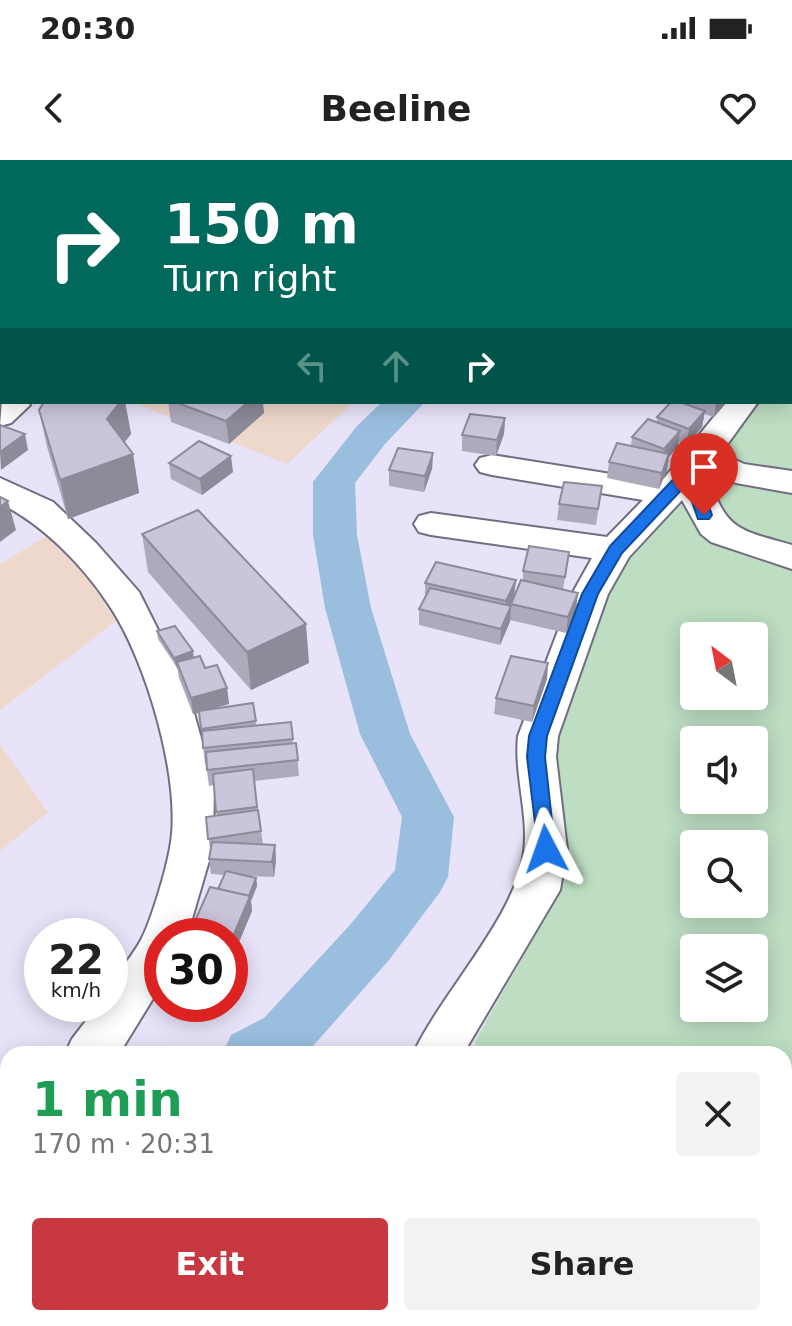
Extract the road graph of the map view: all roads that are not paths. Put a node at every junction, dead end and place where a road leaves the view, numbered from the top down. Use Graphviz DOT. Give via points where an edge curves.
graph roads {
  1 [pos="740,404"];
  2 [pos="492,465"];
  3 [pos="687,474"];
  4 [pos="792,482"];
  5 [pos="0,489"];
  6 [pos="431,524"];
  7 [pos="615,550"];
  8 [pos="792,557"];
  9 [pos="170,918"];
  10 [pos="144,974"];
  11 [pos="96,1046"];
  12 [pos="442,1046"];
  1 -- 3 [label="street"];
  2 -- 3 [label="street"];
  3 -- 4 [label="street" via="736,473"];
  3 -- 7 [label="street"];
  3 -- 8 [label="street" via="717,532"];
  5 -- 9 [label="street" via="41,510 105,576 126,601 168,688 193,785 192,847"];
  6 -- 7 [label="street"];
  7 -- 12 [label="street" via="590,594 538,736 546,849 538,890"];
  10 -- 11 [label="street"];
}
